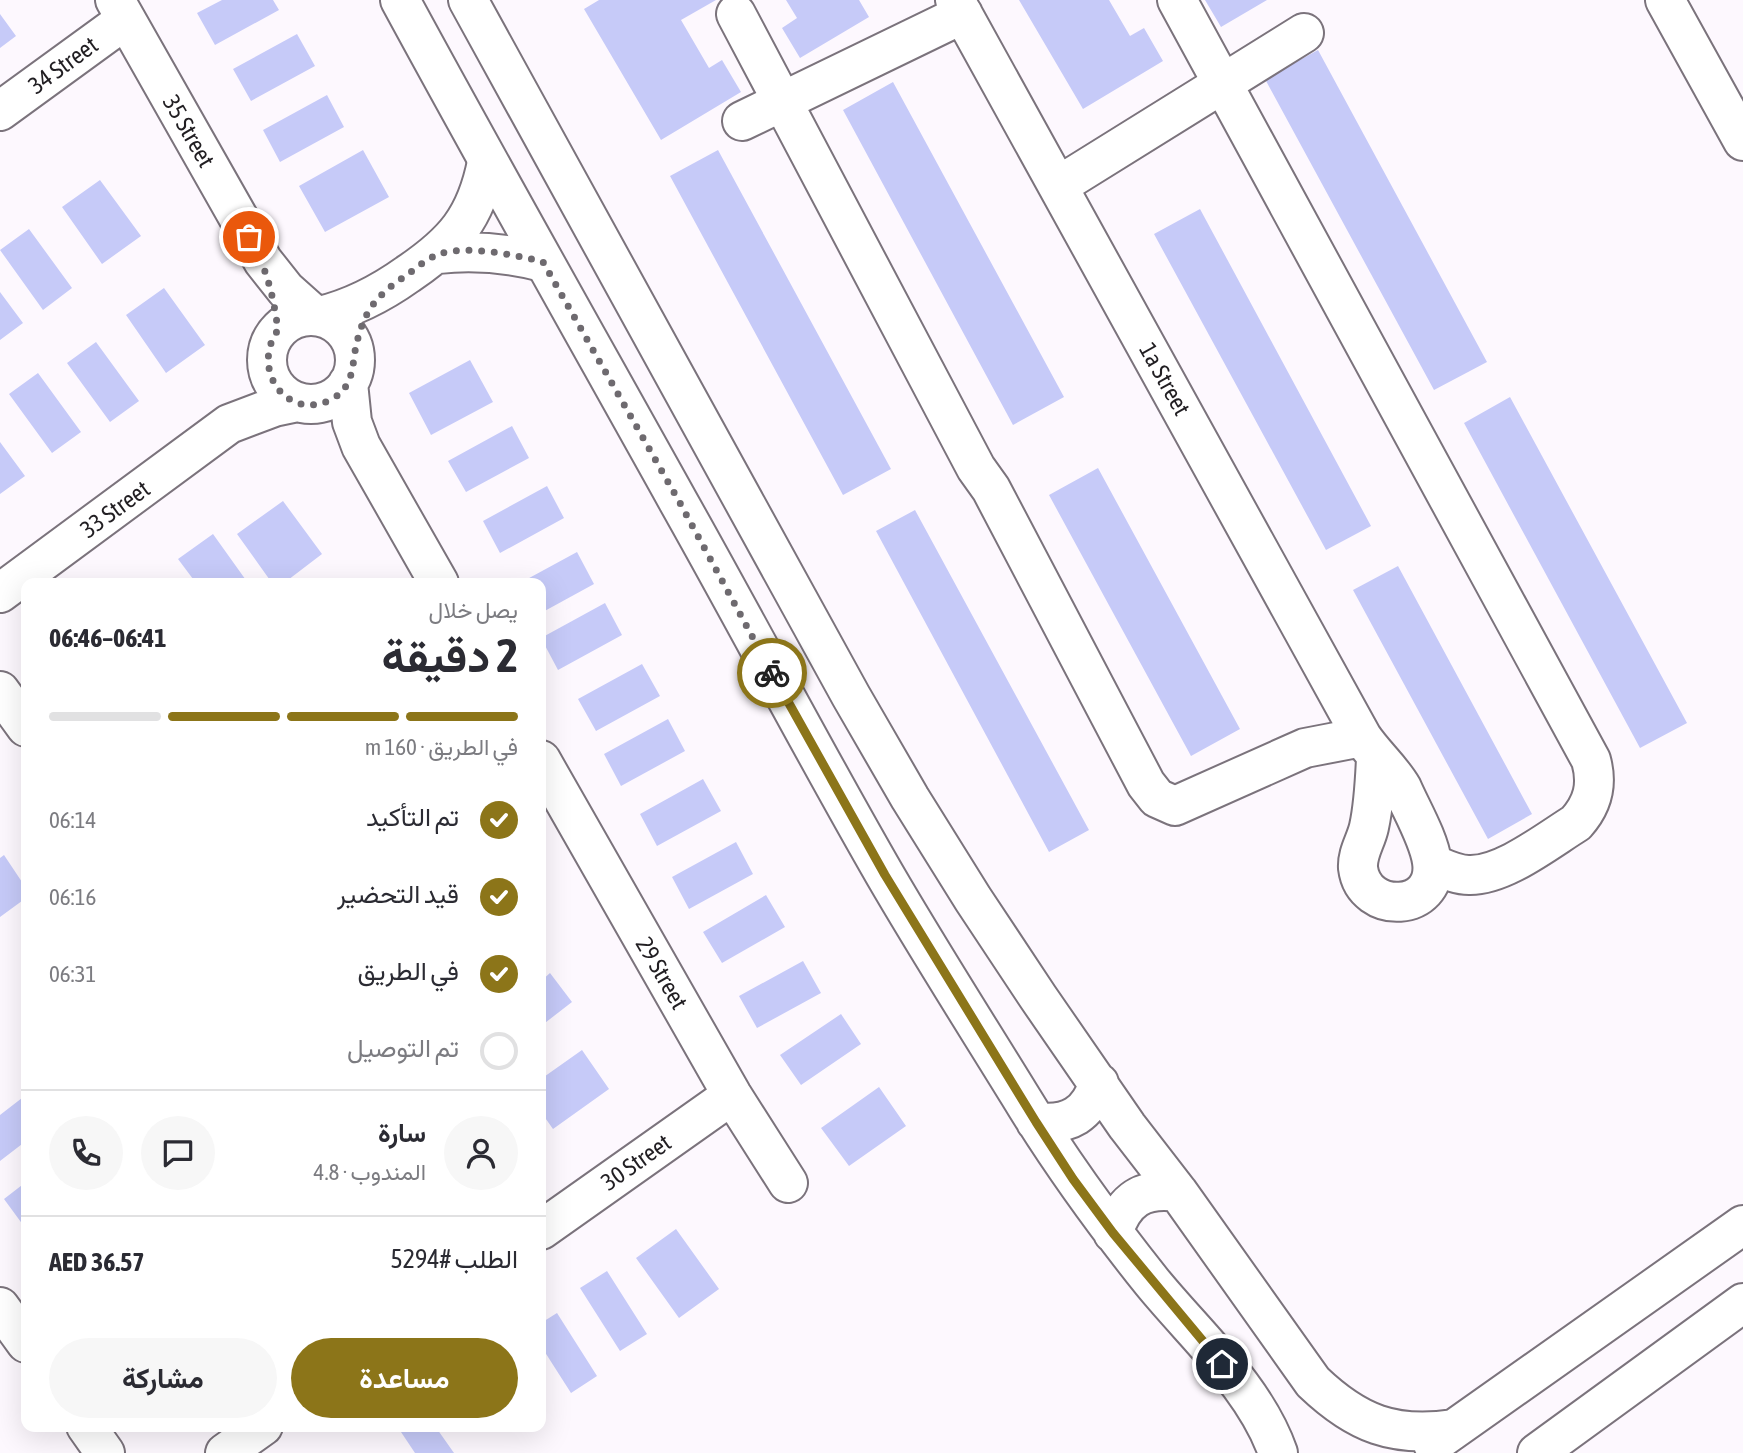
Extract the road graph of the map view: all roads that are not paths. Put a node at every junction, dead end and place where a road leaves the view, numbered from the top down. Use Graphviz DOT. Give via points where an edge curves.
graph roads {
  1 [pos="400,0"];
  2 [pos="468,0"];
  3 [pos="1177,0"];
  4 [pos="1665,0"];
  5 [pos="959,7"];
  6 [pos="120,10"];
  7 [pos="736,14"];
  8 [pos="1304,33"];
  9 [pos="1223,83"];
  10 [pos="783,101"];
  11 [pos="0,111"];
  12 [pos="743,121"];
  13 [pos="1743,141"];
  14 [pos="487,162"];
  15 [pos="1058,186"];
  16 [pos="438,254"];
  17 [pos="263,261"];
  18 [pos="543,262"];
  19 [pos="380,293"];
  20 [pos="317,316"];
  21 [pos="272,346"];
  22 [pos="351,368"];
  23 [pos="303,403"];
  24 [pos="229,424"];
  25 [pos="361,446"];
  26 [pos="436,578"];
  27 [pos="0,593"];
  28 [pos="0,691"];
  29 [pos="21,720"];
  30 [pos="1369,748"];
  31 [pos="546,769"];
  32 [pos="1433,864"];
  33 [pos="1100,1083"];
  34 [pos="732,1095"];
  35 [pos="1036,1122"];
  36 [pos="788,1183"];
  37 [pos="1178,1192"];
  38 [pos="1743,1225"];
  39 [pos="546,1226"];
  40 [pos="1113,1233"];
  41 [pos="1743,1303"];
  42 [pos="0,1307"];
  43 [pos="21,1336"];
  44 [pos="1454,1429"];
  45 [pos="90,1432"];
  46 [pos="254,1432"];
  47 [pos="105,1453"];
  48 [pos="225,1453"];
  49 [pos="1278,1453"];
  50 [pos="1421,1453"];
  51 [pos="1537,1453"];
  1 -- 14 [label="main road"];
  2 -- 33 [label="main road" via="897,776 973,899"];
  3 -- 9 [label="main road"];
  4 -- 13 [label="main road"];
  5 -- 10 [label="main road"];
  5 -- 15 [label="main road, 1a Street"];
  6 -- 11 [label="main road, 34 Street"];
  6 -- 17 [label="main road, 35 Street"];
  7 -- 10 [label="main road"];
  8 -- 9 [label="main road"];
  9 -- 15 [label="main road"];
  9 -- 32 [label="main road" via="1595,773 1592,801 1576,824 1498,869 1467,875"];
  10 -- 12 [label="main road"];
  10 -- 30 [label="main road" via="1157,799 1175,806 1305,748"];
  14 -- 16 [label="main road" via="471,212"];
  14 -- 18 [label="main road"];
  15 -- 30 [label="main road, 1a Street"];
  16 -- 18 [label="main road" via="480,251"];
  16 -- 19 [label="main road"];
  17 -- 20 [label="main road" via="286,290"];
  17 -- 21 [label="main road" via="273,295"];
  18 -- 35 [label="main road" via="885,875"];
  19 -- 20 [label="main road"];
  19 -- 22 [label="main road" via="364,321"];
  20 -- 21 [label="main road" via="288,322"];
  20 -- 22 [label="main road" via="332,321 350,340"];
  21 -- 23 [label="main road" via="276,388"];
  21 -- 24 [label="main road, 33 Street" via="252,394"];
  22 -- 23 [label="main road" via="332,399"];
  22 -- 25 [label="main road" via="352,422"];
  23 -- 24 [label="main road, 33 Street" via="274,407"];
  23 -- 25 [label="main road" via="337,422"];
  24 -- 27 [label="main road, 33 Street"];
  25 -- 26 [label="main road"];
  28 -- 29 [label="main road"];
  30 -- 32 [label="main road, 1a Street" via="1402,788"];
  30 -- 32 [label="main road" via="1368,831 1359,855 1361,878 1376,896 1398,903 1409,901 1426,888"];
  31 -- 34 [label="main road, 29 Street"];
  33 -- 35 [label="main road" via="1094,1098 1069,1120"];
  33 -- 37 [label="main road"];
  34 -- 36 [label="main road, 29 Street"];
  34 -- 39 [label="main road, 30 Street"];
  35 -- 40 [label="main road"];
  37 -- 40 [label="main road" via="1161,1190 1129,1203 1118,1216"];
  37 -- 44 [label="main road" via="1313,1382 1332,1401 1354,1416 1402,1432"];
  38 -- 44 [label="main road"];
  40 -- 49 [label="main road" via="1255,1403"];
  41 -- 51 [label="main road"];
  42 -- 43 [label="main road"];
  44 -- 50 [label="main road"];
  45 -- 47 [label="main road"];
  46 -- 48 [label="main road"];
}
